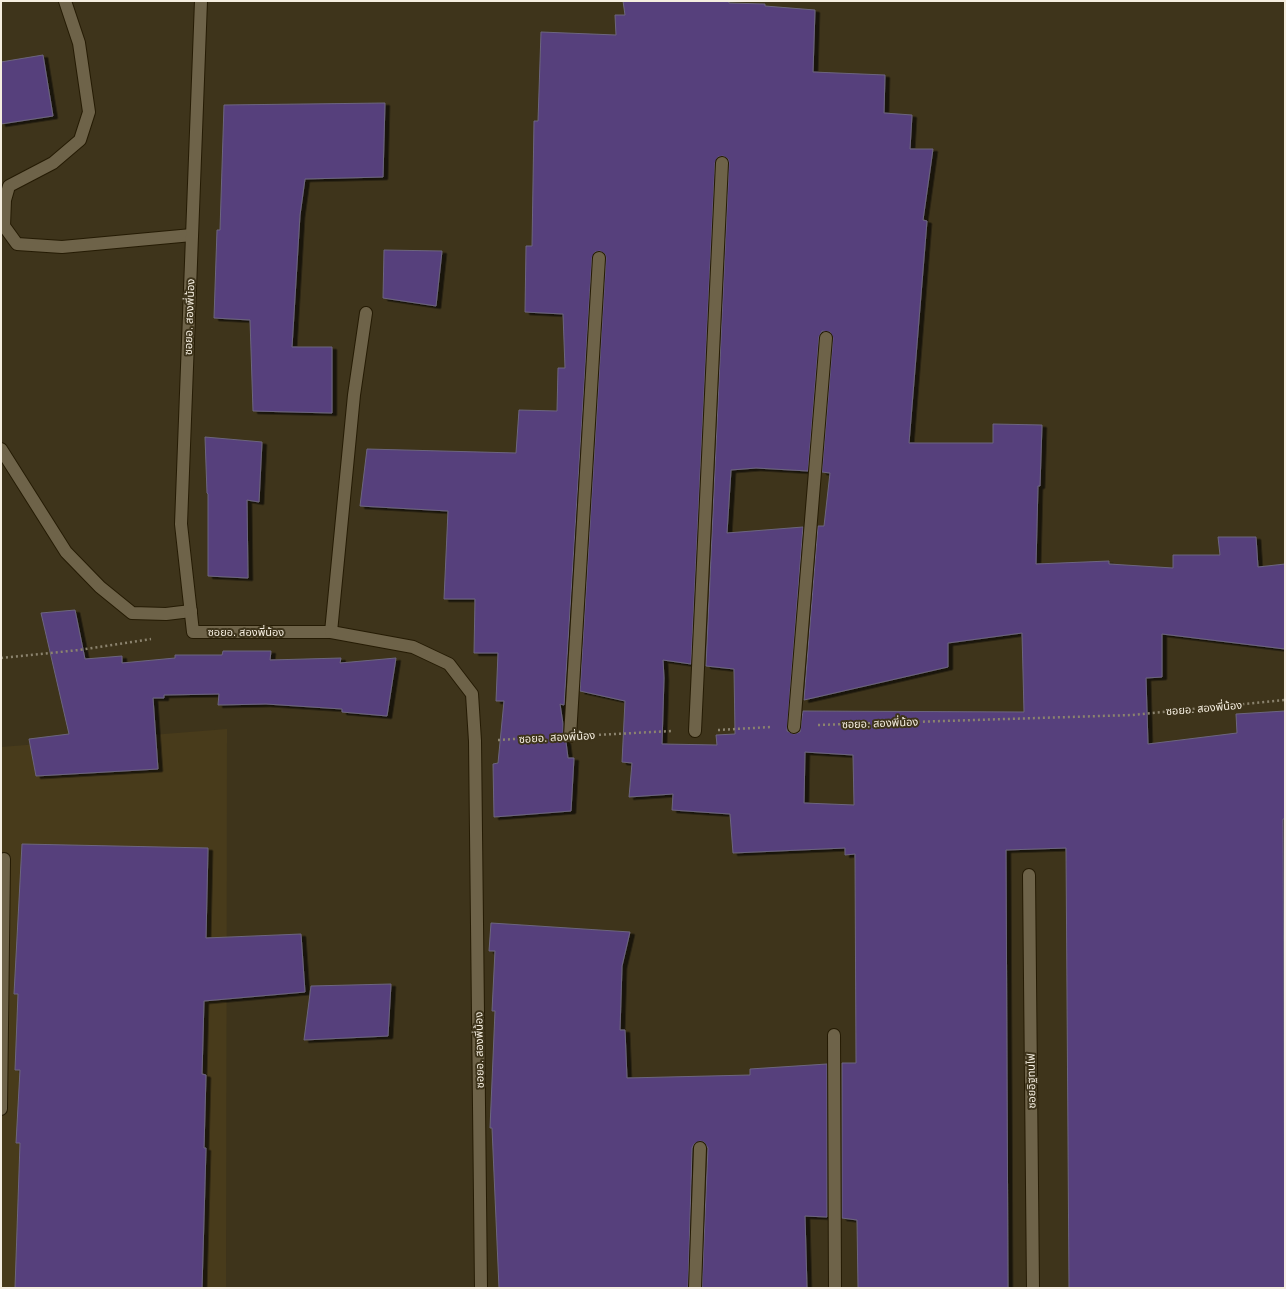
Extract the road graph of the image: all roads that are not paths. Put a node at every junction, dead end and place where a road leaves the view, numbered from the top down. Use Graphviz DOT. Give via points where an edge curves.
graph roads {
  1 [pos="65,1"];
  2 [pos="201,1"];
  3 [pos="722,163"];
  4 [pos="192,235"];
  5 [pos="599,258"];
  6 [pos="366,313"];
  7 [pos="826,338"];
  8 [pos="1,449"];
  9 [pos="191,611"];
  10 [pos="331,632"];
  11 [pos="794,726"];
  12 [pos="695,730"];
  13 [pos="570,736"];
  14 [pos="4,859"];
  15 [pos="1029,875"];
  16 [pos="834,1035"];
  17 [pos="1,1109"];
  18 [pos="700,1148"];
  19 [pos="481,1288"];
  20 [pos="695,1288"];
  21 [pos="836,1288"];
  22 [pos="1033,1288"];
  1 -- 4 [label="street" via="79,43 89,112 80,140 53,163 9,186 5,200 4,226 17,244 62,247"];
  2 -- 4 [label="street, ซอยอ. สองพี่น้อง"];
  3 -- 12 [label="street"];
  4 -- 9 [label="street, ซอยอ. สองพี่น้อง" via="181,524"];
  5 -- 13 [label="street"];
  6 -- 10 [label="street" via="354,395"];
  7 -- 11 [label="street"];
  8 -- 9 [label="street" via="66,552 100,587 132,613 166,614"];
  9 -- 10 [label="street, ซอยอ. สองพี่น้อง" via="194,632"];
  10 -- 19 [label="street, ซอยอ. สองพี่น้อง" via="413,647 449,664 472,694 476,741"];
  14 -- 17 [label="street"];
  15 -- 22 [label="street, ซอยอิฐทนไฟ"];
  16 -- 21 [label="street"];
  18 -- 20 [label="street"];
}
